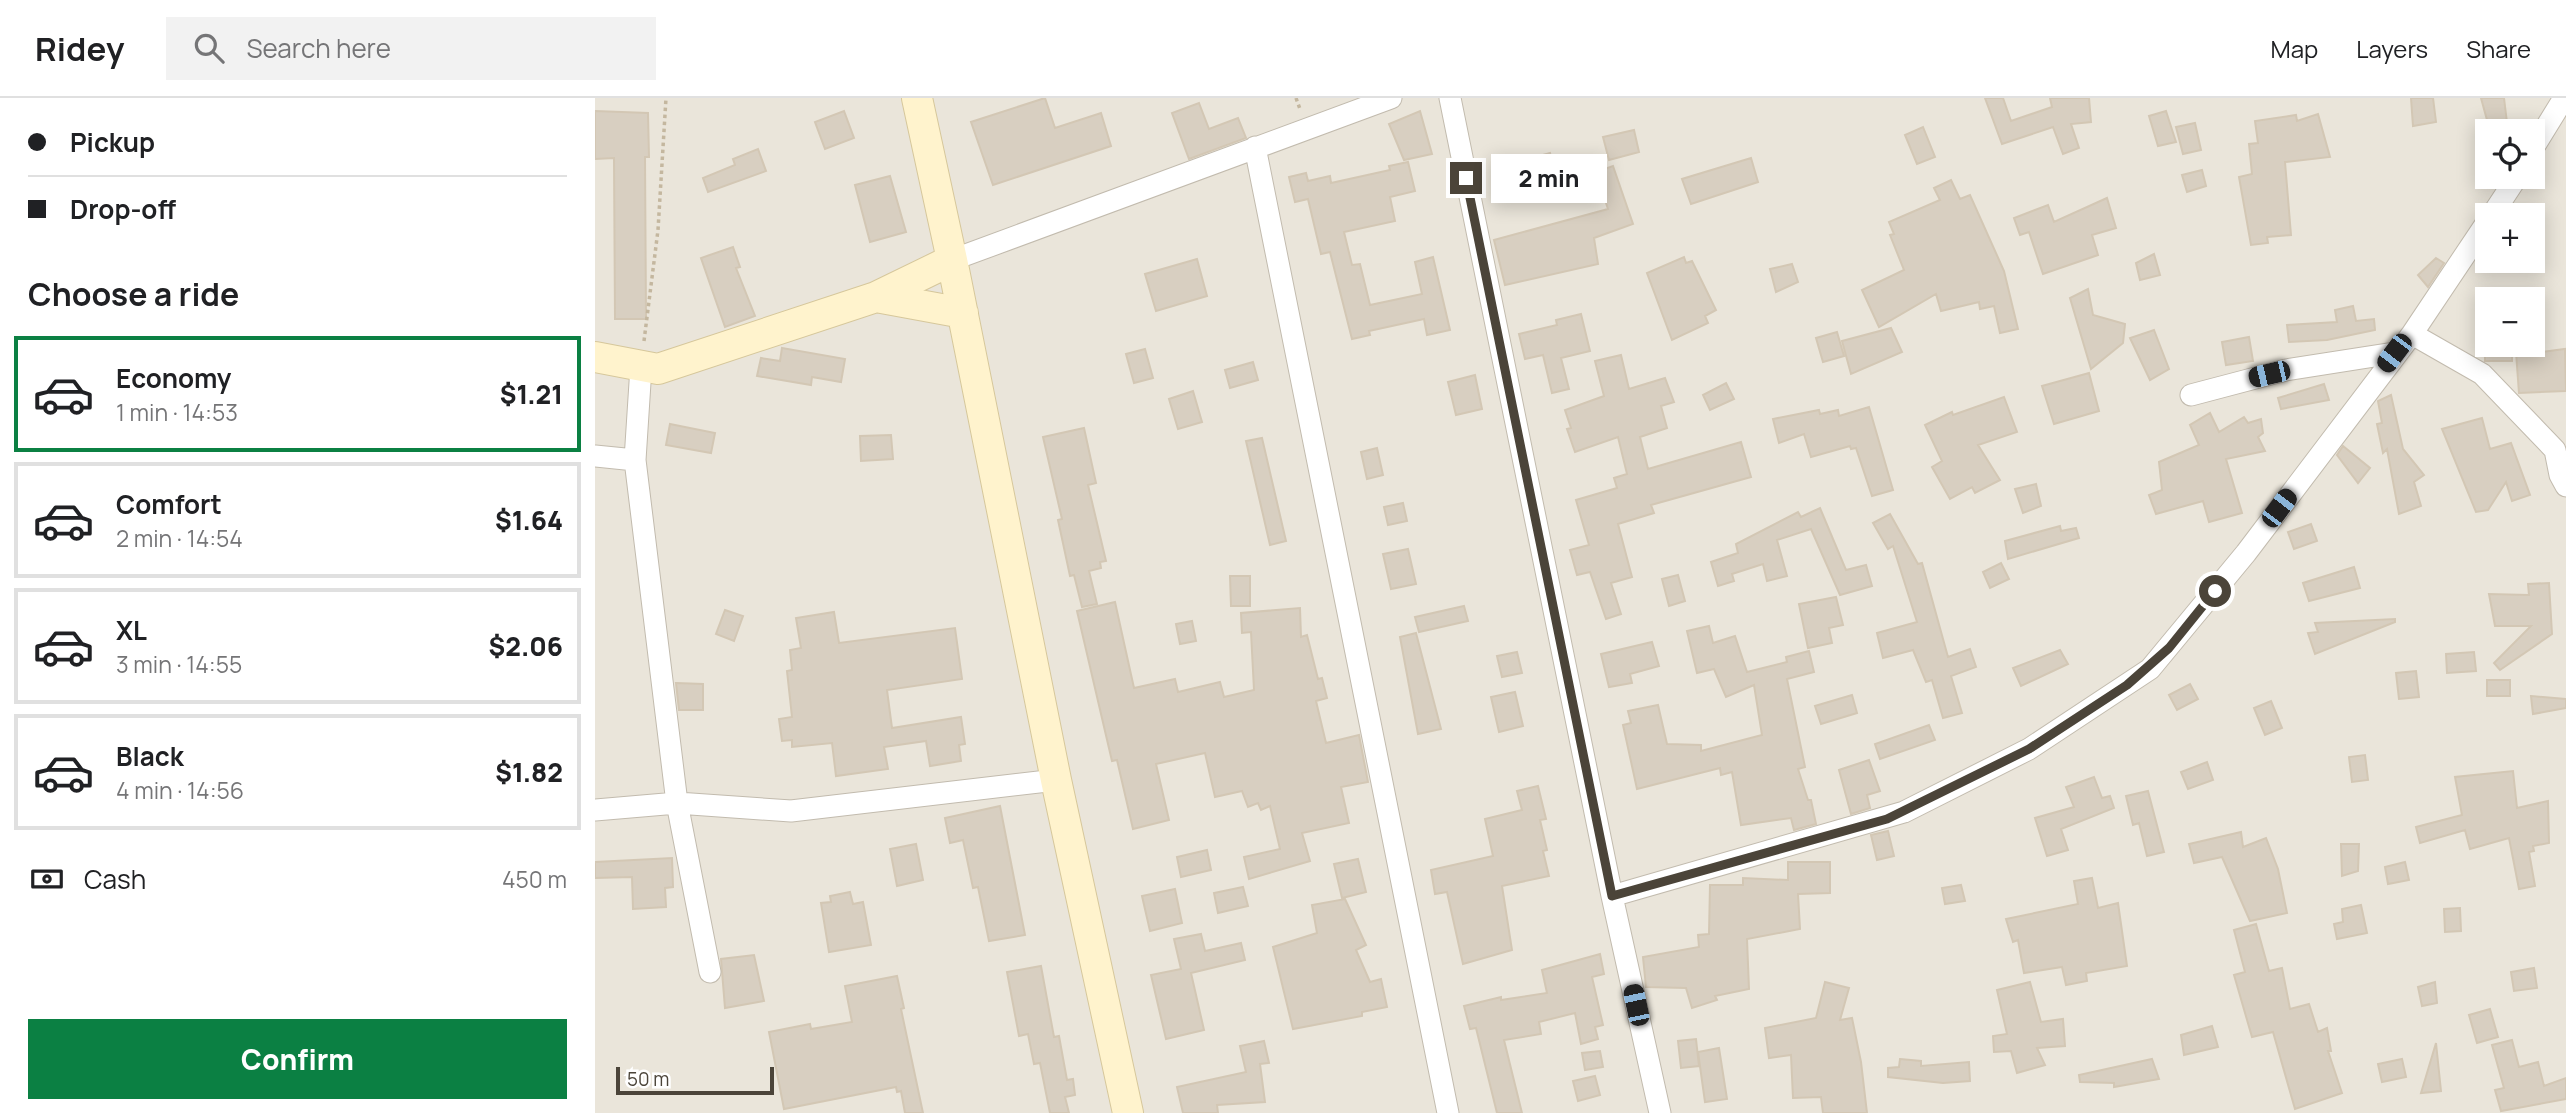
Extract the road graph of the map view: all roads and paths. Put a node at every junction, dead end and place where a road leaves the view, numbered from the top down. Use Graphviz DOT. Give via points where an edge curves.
graph roads {
  1 [pos="666,98"];
  2 [pos="917,98"];
  3 [pos="1391,98"];
  4 [pos="1450,98"];
  5 [pos="2564,98"];
  6 [pos="2545,129"];
  7 [pos="1255,147"];
  8 [pos="2475,240"];
  9 [pos="952,260"];
  10 [pos="876,297"];
  11 [pos="963,313"];
  12 [pos="2412,334"];
  13 [pos="2394,353"];
  14 [pos="595,358"];
  15 [pos="641,367"];
  16 [pos="2191,395"];
  17 [pos="595,456"];
  18 [pos="635,460"];
  19 [pos="2566,486"];
  20 [pos="1055,780"];
  21 [pos="677,803"];
  22 [pos="595,810"];
  23 [pos="1612,896"];
  24 [pos="711,972"];
  25 [pos="1128,1113"];
  26 [pos="1448,1113"];
  27 [pos="1660,1113"];
  1 -- 15 [label="path" via="658,230"];
  2 -- 9 [label="main road"];
  3 -- 7 [label="street"];
  4 -- 23 [label="street"];
  5 -- 6 [label="street"];
  7 -- 9 [label="street"];
  7 -- 26 [label="street"];
  8 -- 12 [label="street"];
  9 -- 10 [label="main road"];
  9 -- 11 [label="main road"];
  10 -- 11 [label="main road"];
  10 -- 15 [label="main road" via="658,369"];
  11 -- 20 [label="main road"];
  12 -- 13 [label="street"];
  12 -- 19 [label="street" via="2482,374 2555,450"];
  13 -- 16 [label="street" via="2286,370"];
  13 -- 23 [label="street" via="2246,553 2169,648 2127,685 2029,749 1905,812"];
  14 -- 15 [label="main road"];
  15 -- 18 [label="street"];
  17 -- 18 [label="street"];
  18 -- 21 [label="street"];
  20 -- 21 [label="street" via="791,811"];
  20 -- 25 [label="main road"];
  21 -- 22 [label="street"];
  21 -- 24 [label="street"];
  23 -- 27 [label="street"];
}
